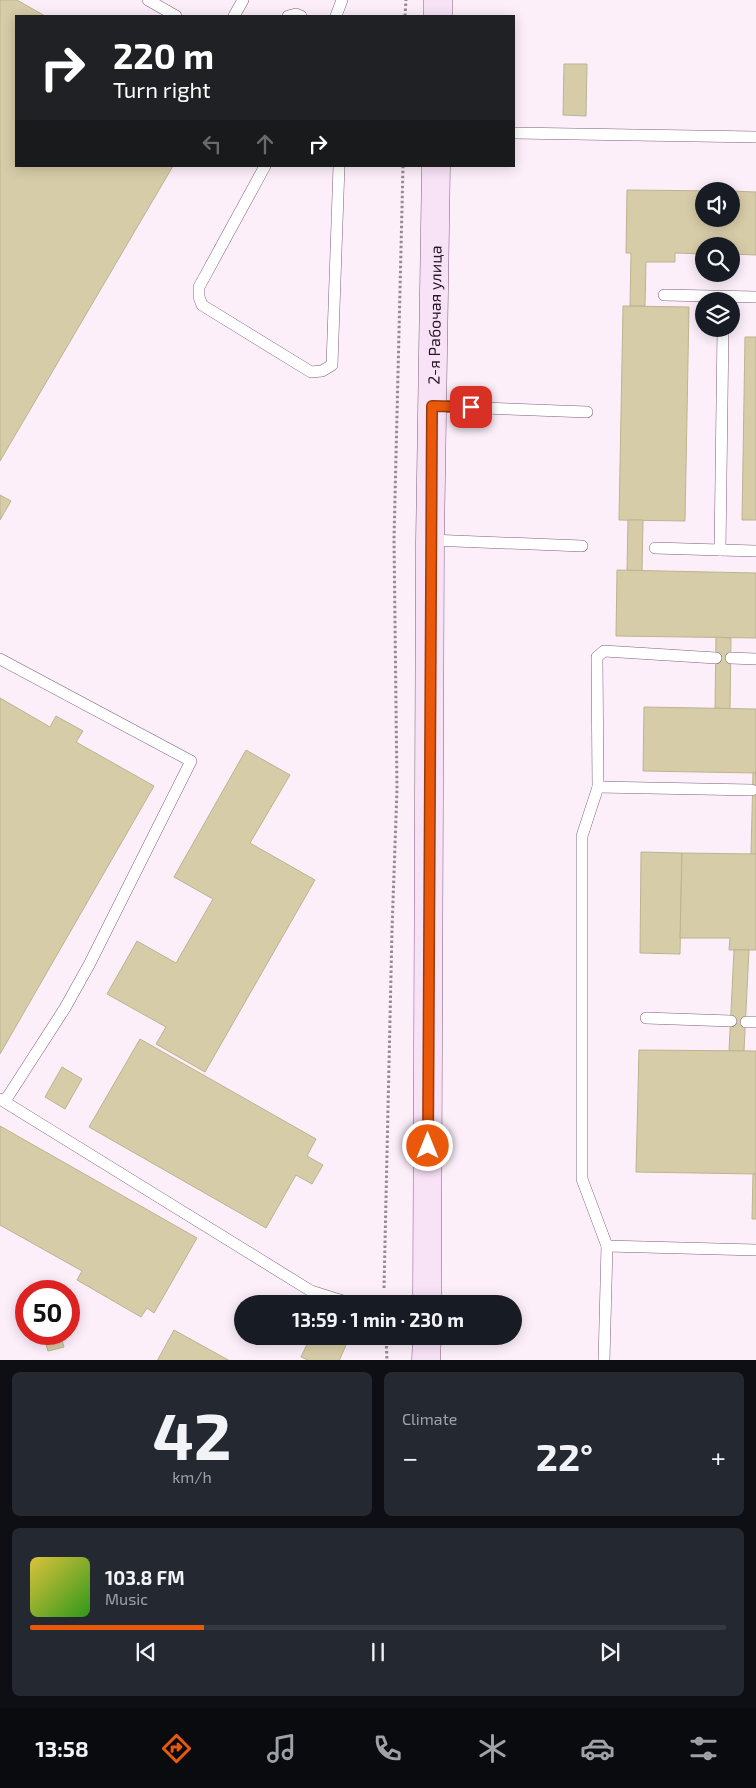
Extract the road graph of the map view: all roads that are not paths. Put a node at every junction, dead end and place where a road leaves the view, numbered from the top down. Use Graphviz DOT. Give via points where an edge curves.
graph roads {
  1 [pos="148,0"];
  2 [pos="243,0"];
  3 [pos="342,0"];
  4 [pos="438,0"];
  5 [pos="174,15"];
  6 [pos="235,15"];
  7 [pos="336,15"];
  8 [pos="438,15"];
  9 [pos="515,133"];
  10 [pos="756,136"];
  11 [pos="263,167"];
  12 [pos="340,167"];
  13 [pos="436,167"];
  14 [pos="664,294"];
  15 [pos="695,297"];
  16 [pos="756,297"];
  17 [pos="740,298"];
  18 [pos="723,337"];
  19 [pos="432,406"];
  20 [pos="587,412"];
  21 [pos="430,540"];
  22 [pos="582,546"];
  23 [pos="655,548"];
  24 [pos="720,550"];
  25 [pos="756,551"];
  26 [pos="0,658"];
  27 [pos="716,658"];
  28 [pos="730,658"];
  29 [pos="756,659"];
  30 [pos="598,787"];
  31 [pos="752,790"];
  32 [pos="646,1018"];
  33 [pos="730,1021"];
  34 [pos="2,1100"];
  35 [pos="607,1246"];
  36 [pos="756,1250"];
  37 [pos="322,1295"];
  38 [pos="427,1295"];
  39 [pos="426,1345"];
  40 [pos="426,1360"];
  41 [pos="604,1360"];
  1 -- 5 [label="lane"];
  2 -- 6 [label="lane"];
  3 -- 7 [label="lane"];
  4 -- 8 [label="main road"];
  9 -- 10 [label="lane"];
  11 -- 12 [label="lane" via="199,287 198,297 202,305 311,372 322,371 332,365"];
  13 -- 19 [label="main road, 2-я Рабочая улица"];
  14 -- 15 [label="lane"];
  16 -- 17 [label="lane"];
  18 -- 24 [label="lane"];
  19 -- 20 [label="lane"];
  19 -- 21 [label="main road, 2-я Рабочая улица"];
  21 -- 22 [label="lane"];
  21 -- 38 [label="main road, 2-я Рабочая улица"];
  23 -- 24 [label="lane"];
  24 -- 25 [label="lane"];
  26 -- 34 [label="lane" via="191,761 65,1008"];
  27 -- 30 [label="lane" via="604,651 597,657"];
  28 -- 29 [label="lane"];
  30 -- 31 [label="lane"];
  30 -- 35 [label="lane" via="582,836 582,1179"];
  32 -- 33 [label="lane"];
  34 -- 37 [label="lane" via="269,1267"];
  35 -- 36 [label="lane"];
  35 -- 41 [label="lane"];
  39 -- 40 [label="main road"];
}
